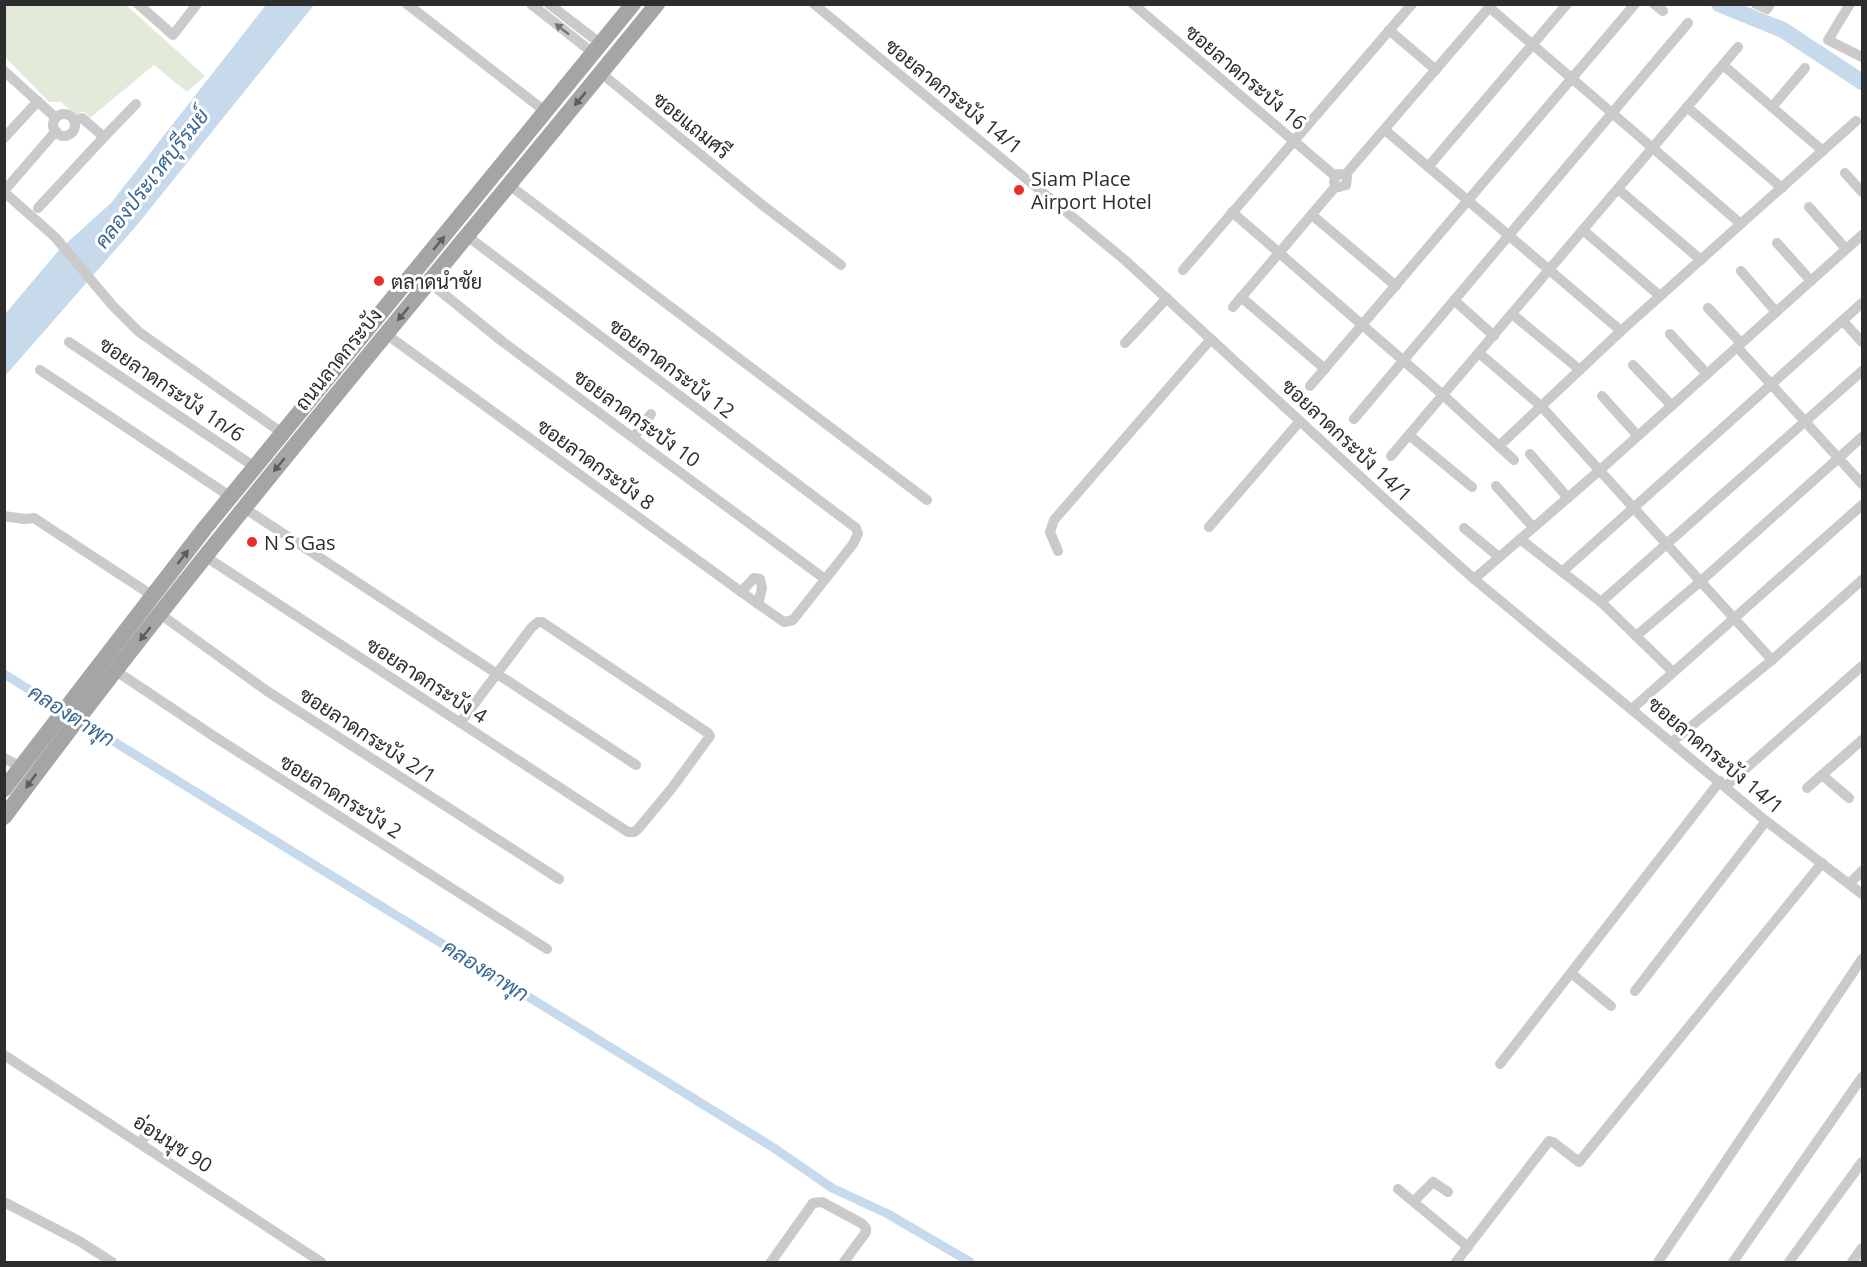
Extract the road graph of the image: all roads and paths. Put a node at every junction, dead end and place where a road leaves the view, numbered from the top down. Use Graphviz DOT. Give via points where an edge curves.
graph roads {
  1 [pos="138,4"];
  2 [pos="197,4"];
  3 [pos="407,4"];
  4 [pos="531,4"];
  5 [pos="549,4"];
  6 [pos="633,4"];
  7 [pos="657,4"];
  8 [pos="814,4"];
  9 [pos="1133,4"];
  10 [pos="1412,4"];
  11 [pos="1567,4"];
  12 [pos="1635,4"];
  13 [pos="1654,4"];
  14 [pos="1756,4"];
  15 [pos="1770,4"];
  16 [pos="1850,4"];
  17 [pos="1491,6"];
  18 [pos="1664,11"];
  19 [pos="1689,23"];
  20 [pos="1389,30"];
  21 [pos="1533,44"];
  22 [pos="1738,47"];
  23 [pos="597,49"];
  24 [pos="1863,57"];
  25 [pos="608,64"];
  26 [pos="1723,66"];
  27 [pos="1805,68"];
  28 [pos="1436,70"];
  29 [pos="4,71"];
  30 [pos="1572,79"];
  31 [pos="38,101"];
  32 [pos="136,104"];
  33 [pos="1687,107"];
  34 [pos="1772,107"];
  35 [pos="546,112"];
  36 [pos="1612,113"];
  37 [pos="56,118"];
  38 [pos="75,121"];
  39 [pos="1856,121"];
  40 [pos="1385,130"];
  41 [pos="56,131"];
  42 [pos="104,137"];
  43 [pos="4,138"];
  44 [pos="1295,142"];
  45 [pos="1653,148"];
  46 [pos="1823,151"];
  47 [pos="1428,167"];
  48 [pos="1845,172"];
  49 [pos="1339,179"];
  50 [pos="509,185"];
  51 [pos="1782,188"];
  52 [pos="1618,189"];
  53 [pos="4,192"];
  54 [pos="1863,192"];
  55 [pos="1468,201"];
  56 [pos="1809,207"];
  57 [pos="35,212"];
  58 [pos="1232,212"];
  59 [pos="1312,214"];
  60 [pos="1741,224"];
  61 [pos="1583,230"];
  62 [pos="1509,235"];
  63 [pos="1863,235"];
  64 [pos="467,236"];
  65 [pos="1777,243"];
  66 [pos="1846,249"];
  67 [pos="1279,253"];
  68 [pos="1701,260"];
  69 [pos="841,265"];
  70 [pos="1183,270"];
  71 [pos="1549,270"];
  72 [pos="1741,271"];
  73 [pos="1811,281"];
  74 [pos="429,282"];
  75 [pos="1396,286"];
  76 [pos="1660,296"];
  77 [pos="1241,297"];
  78 [pos="1167,298"];
  79 [pos="1454,300"];
  80 [pos="1863,303"];
  81 [pos="1233,307"];
  82 [pos="1708,308"];
  83 [pos="1776,312"];
  84 [pos="1512,314"];
  85 [pos="1843,321"];
  86 [pos="1363,325"];
  87 [pos="1621,331"];
  88 [pos="386,334"];
  89 [pos="1670,334"];
  90 [pos="1494,336"];
  91 [pos="1211,339"];
  92 [pos="69,342"];
  93 [pos="1863,342"];
  94 [pos="1125,343"];
  95 [pos="1739,345"];
  96 [pos="1479,353"];
  97 [pos="1403,360"];
  98 [pos="1633,365"];
  99 [pos="1325,369"];
  100 [pos="40,370"];
  101 [pos="1580,370"];
  102 [pos="1863,371"];
  103 [pos="1707,374"];
  104 [pos="1772,384"];
  105 [pos="1310,386"];
  106 [pos="1443,395"];
  107 [pos="1602,396"];
  108 [pos="1541,406"];
  109 [pos="1672,406"];
  110 [pos="651,414"];
  111 [pos="1354,418"];
  112 [pos="1300,421"];
  113 [pos="1805,421"];
  114 [pos="282,433"];
  115 [pos="1409,435"];
  116 [pos="1638,436"];
  117 [pos="1863,437"];
  118 [pos="634,438"];
  119 [pos="1499,446"];
  120 [pos="1530,454"];
  121 [pos="1391,456"];
  122 [pos="1839,458"];
  123 [pos="1514,460"];
  124 [pos="255,467"];
  125 [pos="1600,470"];
  126 [pos="1863,484"];
  127 [pos="1496,486"];
  128 [pos="1472,487"];
  129 [pos="231,496"];
  130 [pos="1568,498"];
  131 [pos="927,500"];
  132 [pos="1863,505"];
  133 [pos="244,508"];
  134 [pos="1635,508"];
  135 [pos="4,516"];
  136 [pos="1209,526"];
  137 [pos="1533,527"];
  138 [pos="1464,528"];
  139 [pos="1520,539"];
  140 [pos="1668,544"];
  141 [pos="1058,551"];
  142 [pos="206,557"];
  143 [pos="1498,557"];
  144 [pos="1563,572"];
  145 [pos="825,579"];
  146 [pos="1474,579"];
  147 [pos="1863,580"];
  148 [pos="1701,581"];
  149 [pos="741,592"];
  150 [pos="153,596"];
  151 [pos="1601,602"];
  152 [pos="758,604"];
  153 [pos="160,614"];
  154 [pos="1736,619"];
  155 [pos="1636,636"];
  156 [pos="1772,660"];
  157 [pos="1863,666"];
  158 [pos="1673,672"];
  159 [pos="107,674"];
  160 [pos="496,675"];
  161 [pos="1633,708"];
  162 [pos="460,723"];
  163 [pos="1863,740"];
  164 [pos="1673,741"];
  165 [pos="4,758"];
  166 [pos="636,765"];
  167 [pos="1822,775"];
  168 [pos="11,776"];
  169 [pos="1723,783"];
  170 [pos="1807,788"];
  171 [pos="1849,798"];
  172 [pos="4,818"];
  173 [pos="1766,821"];
  174 [pos="1821,863"];
  175 [pos="1863,871"];
  176 [pos="560,879"];
  177 [pos="1850,883"];
  178 [pos="1863,894"];
  179 [pos="548,949"];
  180 [pos="1863,959"];
  181 [pos="1571,973"];
  182 [pos="1635,991"];
  183 [pos="1611,1006"];
  184 [pos="4,1055"];
  185 [pos="1500,1065"];
  186 [pos="1863,1077"];
  187 [pos="171,1139"];
  188 [pos="140,1143"];
  189 [pos="1863,1162"];
  190 [pos="1398,1189"];
  191 [pos="1448,1192"];
  192 [pos="4,1202"];
  193 [pos="1414,1202"];
  194 [pos="1468,1246"];
  195 [pos="1863,1248"];
  196 [pos="1737,1261"];
  197 [pos="112,1263"];
  198 [pos="321,1263"];
  199 [pos="771,1263"];
  200 [pos="843,1263"];
  201 [pos="1456,1263"];
  202 [pos="1658,1263"];
  203 [pos="1789,1263"];
  204 [pos="1852,1263"];
  1 -- 2 [label="street" via="173,35"];
  3 -- 35 [label="street"];
  23 -- 4 [label="street, one-way"];
  5 -- 23 [label="street"];
  6 -- 23 [label="main road, ถนนลาดกระบัง"];
  7 -- 25 [label="main road, ถนนลาดกระบัง"];
  8 -- 78 [label="street, ซอยลาดกระบัง 14/1"];
  9 -- 44 [label="street, ซอยลาดกระบัง 16"];
  10 -- 20 [label="street"];
  11 -- 21 [label="street"];
  12 -- 30 [label="street"];
  13 -- 18 [label="street"];
  14 -- 15 [label="street" via="1767,9"];
  16 -- 24 [label="street" via="1828,40"];
  17 -- 21 [label="street"];
  17 -- 28 [label="street"];
  19 -- 36 [label="street"];
  20 -- 28 [label="street"];
  20 -- 44 [label="street"];
  21 -- 30 [label="street"];
  21 -- 47 [label="street"];
  22 -- 26 [label="street"];
  23 -- 25 [label="main road"];
  23 -- 35 [label="main road, ถนนลาดกระบัง"];
  25 -- 50 [label="main road, ถนนลาดกระบัง, one-way"];
  25 -- 69 [label="street, ซอยแถมศรี" via="761,204"];
  26 -- 33 [label="street"];
  26 -- 34 [label="street"];
  27 -- 34 [label="street"];
  28 -- 40 [label="street"];
  29 -- 31 [label="street"];
  30 -- 36 [label="street"];
  30 -- 55 [label="street"];
  31 -- 37 [label="street"];
  31 -- 43 [label="street"];
  32 -- 42 [label="street"];
  33 -- 45 [label="street"];
  33 -- 51 [label="street"];
  34 -- 46 [label="street"];
  114 -- 35 [label="main road, ถนนลาดกระบัง, one-way"];
  36 -- 45 [label="street"];
  36 -- 62 [label="street"];
  37 -- 38 [label="street" via="66,114"];
  37 -- 41 [label="street"];
  38 -- 41 [label="street" via="69,135"];
  38 -- 42 [label="street" via="82,118"];
  39 -- 46 [label="street"];
  40 -- 47 [label="street"];
  40 -- 49 [label="street"];
  41 -- 53 [label="street"];
  42 -- 57 [label="street"];
  44 -- 49 [label="street, ซอยลาดกระบัง 16"];
  44 -- 58 [label="street"];
  45 -- 52 [label="street"];
  45 -- 60 [label="street"];
  46 -- 51 [label="street"];
  47 -- 55 [label="street"];
  48 -- 54 [label="street"];
  49 -- 59 [label="street"];
  50 -- 64 [label="main road, ถนนลาดกระบัง"];
  50 -- 131 [label="street"];
  51 -- 60 [label="street"];
  52 -- 61 [label="street"];
  52 -- 68 [label="street"];
  53 -- 57 [label="street"];
  55 -- 62 [label="street"];
  55 -- 75 [label="street"];
  56 -- 66 [label="street"];
  57 -- 114 [label="street" via="138,332"];
  58 -- 67 [label="street"];
  58 -- 70 [label="street"];
  59 -- 67 [label="street"];
  59 -- 75 [label="street"];
  60 -- 68 [label="street"];
  61 -- 71 [label="street"];
  61 -- 76 [label="street"];
  62 -- 71 [label="street"];
  62 -- 79 [label="street"];
  63 -- 66 [label="street"];
  64 -- 74 [label="main road, ถนนลาดกระบัง"];
  64 -- 145 [label="street, ซอยลาดกระบัง 12" via="856,528 858,538"];
  65 -- 73 [label="street"];
  66 -- 73 [label="street"];
  67 -- 77 [label="street"];
  67 -- 86 [label="street"];
  68 -- 76 [label="street"];
  71 -- 84 [label="street"];
  71 -- 87 [label="street"];
  72 -- 83 [label="street"];
  73 -- 83 [label="street"];
  74 -- 88 [label="main road, ถนนลาดกระบัง, one-way"];
  74 -- 118 [label="street, ซอยลาดกระบัง 10"];
  75 -- 86 [label="street"];
  76 -- 87 [label="street"];
  77 -- 81 [label="street"];
  77 -- 99 [label="street"];
  78 -- 91 [label="street, ซอยลาดกระบัง 14/1"];
  78 -- 94 [label="street"];
  79 -- 90 [label="street"];
  79 -- 97 [label="street"];
  80 -- 85 [label="street"];
  82 -- 95 [label="street"];
  83 -- 95 [label="street"];
  84 -- 90 [label="street"];
  84 -- 101 [label="street"];
  85 -- 93 [label="street"];
  85 -- 104 [label="street"];
  86 -- 97 [label="street"];
  86 -- 99 [label="street"];
  87 -- 101 [label="street"];
  88 -- 133 [label="main road, ถนนลาดกระบัง, one-way"];
  88 -- 149 [label="street, ซอยลาดกระบัง 8"];
  89 -- 103 [label="street"];
  90 -- 96 [label="street"];
  91 -- 112 [label="street, ซอยลาดกระบัง 14/1"];
  91 -- 141 [label="street" via="1054,520 1050,532"];
  92 -- 124 [label="street, ซอยลาดกระบัง 1ก/6"];
  95 -- 103 [label="street"];
  95 -- 104 [label="street"];
  96 -- 106 [label="street"];
  96 -- 108 [label="street"];
  97 -- 106 [label="street"];
  97 -- 111 [label="street"];
  98 -- 109 [label="street"];
  99 -- 105 [label="street"];
  100 -- 129 [label="street"];
  101 -- 108 [label="street"];
  102 -- 113 [label="street"];
  103 -- 109 [label="street"];
  104 -- 113 [label="street"];
  104 -- 134 [label="street"];
  106 -- 115 [label="street"];
  106 -- 119 [label="street"];
  107 -- 116 [label="street"];
  108 -- 119 [label="street"];
  108 -- 125 [label="street"];
  109 -- 116 [label="street"];
  110 -- 118 [label="street"];
  112 -- 136 [label="street"];
  112 -- 146 [label="street, ซอยลาดกระบัง 14/1"];
  113 -- 122 [label="street"];
  113 -- 140 [label="street"];
  114 -- 124 [label="main road, ถนนลาดกระบัง"];
  115 -- 121 [label="street"];
  115 -- 128 [label="street"];
  116 -- 125 [label="street"];
  117 -- 122 [label="street"];
  118 -- 145 [label="street, ซอยลาดกระบัง 10"];
  119 -- 123 [label="street"];
  120 -- 130 [label="street"];
  122 -- 126 [label="street"];
  122 -- 148 [label="street"];
  124 -- 129 [label="main road, ถนนลาดกระบัง"];
  125 -- 130 [label="street"];
  125 -- 134 [label="street"];
  127 -- 137 [label="street"];
  150 -- 129 [label="main road, ถนนลาดกระบัง, one-way"];
  130 -- 137 [label="street"];
  132 -- 154 [label="street"];
  133 -- 142 [label="main road, ถนนลาดกระบัง"];
  133 -- 160 [label="street"];
  134 -- 140 [label="street"];
  134 -- 144 [label="street"];
  135 -- 150 [label="street" via="34,518"];
  137 -- 139 [label="street"];
  138 -- 143 [label="street"];
  139 -- 143 [label="street"];
  139 -- 144 [label="street"];
  140 -- 148 [label="street"];
  140 -- 151 [label="street"];
  142 -- 153 [label="main road, ถนนลาดกระบัง"];
  142 -- 162 [label="street, ซอยลาดกระบัง 4"];
  143 -- 146 [label="street"];
  144 -- 151 [label="street"];
  145 -- 152 [label="street, ซอยลาดกระบัง 8" via="793,620 784,622"];
  146 -- 161 [label="street, ซอยลาดกระบัง 14/1"];
  147 -- 156 [label="street"];
  148 -- 154 [label="street"];
  148 -- 155 [label="street"];
  149 -- 152 [label="street, ซอยลาดกระบัง 8"];
  149 -- 152 [label="street" via="751,580 760,579"];
  150 -- 159 [label="main road, ถนนลาดกระบัง"];
  151 -- 155 [label="street"];
  153 -- 159 [label="main road, ถนนลาดกระบัง, one-way"];
  153 -- 176 [label="street, ซอยลาดกระบัง 2/1" via="267,691"];
  154 -- 156 [label="street"];
  154 -- 158 [label="street"];
  155 -- 158 [label="street"];
  156 -- 164 [label="street"];
  157 -- 169 [label="street"];
  158 -- 161 [label="street"];
  159 -- 168 [label="main road, ถนนลาดกระบัง"];
  159 -- 172 [label="main road, ถนนลาดกระบัง, one-way"];
  159 -- 179 [label="street, ซอยลาดกระบัง 2" via="214,737"];
  160 -- 162 [label="street"];
  160 -- 162 [label="street, ซอยลาดกระบัง 4" via="535,623 542,622 710,736 638,829 628,832"];
  160 -- 166 [label="street"];
  161 -- 164 [label="street, ซอยลาดกระบัง 14/1"];
  163 -- 167 [label="street"];
  164 -- 169 [label="street, ซอยลาดกระบัง 14/1"];
  165 -- 168 [label="street"];
  167 -- 170 [label="street"];
  167 -- 171 [label="street"];
  169 -- 173 [label="street, ซอยลาดกระบัง 14/1"];
  169 -- 181 [label="street"];
  173 -- 174 [label="street, ซอยลาดกระบัง 14/1"];
  173 -- 182 [label="street"];
  174 -- 177 [label="street, ซอยลาดกระบัง 14/1"];
  174 -- 194 [label="street" via="1579,1162 1549,1142"];
  175 -- 177 [label="street"];
  177 -- 178 [label="street, ซอยลาดกระบัง 14/1"];
  180 -- 202 [label="street"];
  181 -- 183 [label="street"];
  181 -- 185 [label="street"];
  184 -- 188 [label="street, อ่อนนุช 90"];
  186 -- 196 [label="street"];
  187 -- 188 [label="street" via="153,1134"];
  188 -- 198 [label="street, อ่อนนุช 90"];
  189 -- 203 [label="street"];
  190 -- 193 [label="street"];
  191 -- 193 [label="street" via="1433,1182"];
  192 -- 197 [label="street"];
  193 -- 194 [label="street"];
  194 -- 201 [label="street"];
  195 -- 204 [label="street"];
  199 -- 200 [label="street" via="813,1203 822,1202 866,1228"];
}
